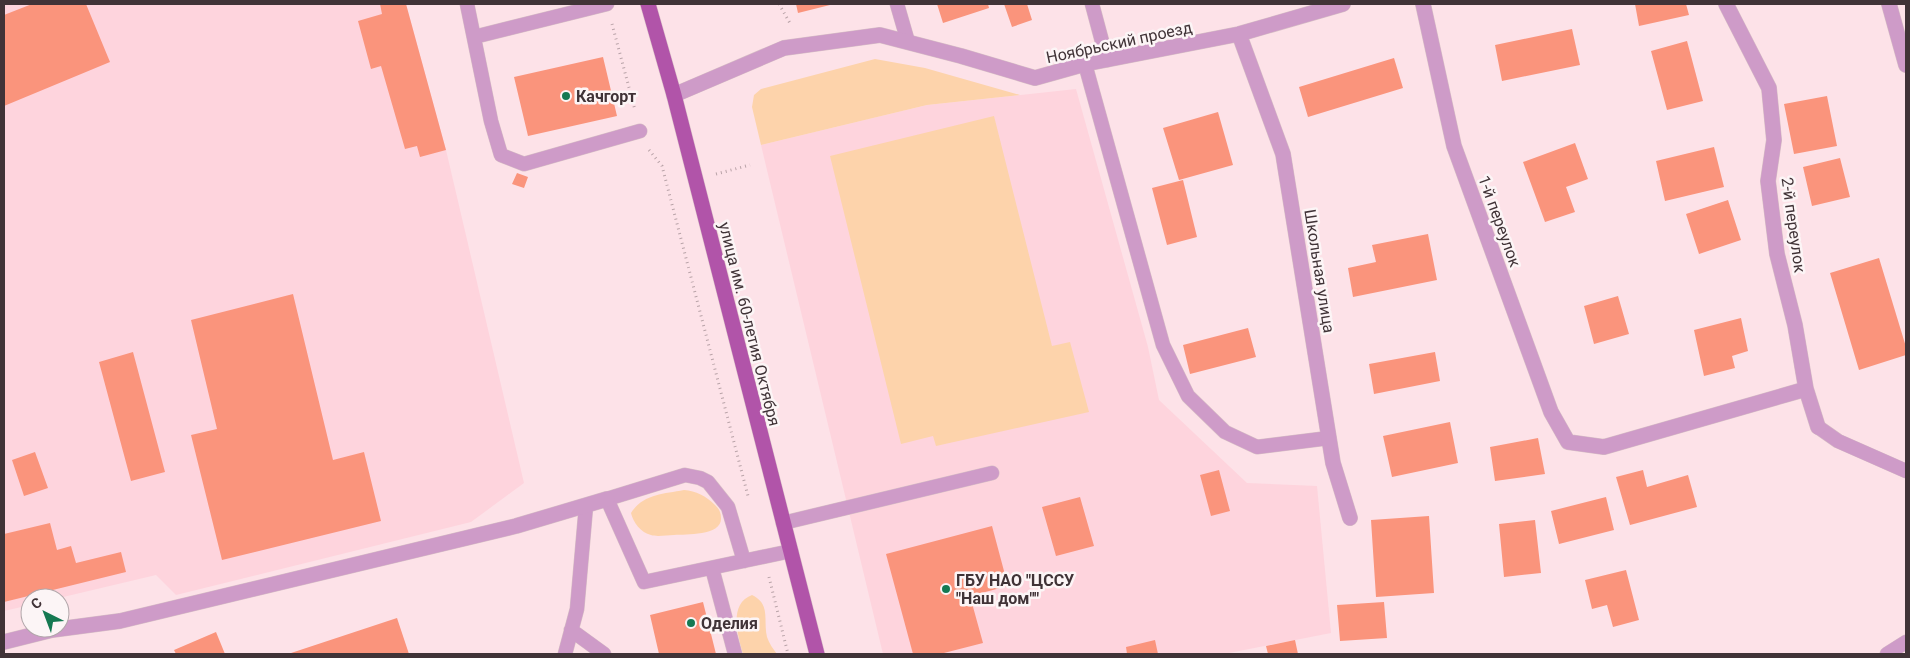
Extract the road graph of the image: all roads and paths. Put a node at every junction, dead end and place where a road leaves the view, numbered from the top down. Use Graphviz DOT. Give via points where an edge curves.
graph roads {
  1 [pos="467,4"];
  2 [pos="607,4"];
  3 [pos="648,4"];
  4 [pos="897,4"];
  5 [pos="1092,4"];
  6 [pos="1343,4"];
  7 [pos="1422,4"];
  8 [pos="1726,4"];
  9 [pos="1889,4"];
  10 [pos="1239,34"];
  11 [pos="474,37"];
  12 [pos="908,42"];
  13 [pos="1107,60"];
  14 [pos="1085,64"];
  15 [pos="1906,65"];
  16 [pos="674,95"];
  17 [pos="640,131"];
  18 [pos="750,165"];
  19 [pos="713,175"];
  20 [pos="1806,389"];
  21 [pos="1818,427"];
  22 [pos="1329,438"];
  23 [pos="1906,471"];
  24 [pos="992,473"];
  25 [pos="608,499"];
  26 [pos="750,502"];
  27 [pos="586,506"];
  28 [pos="1350,518"];
  29 [pos="783,523"];
  30 [pos="790,551"];
  31 [pos="764,557"];
  32 [pos="744,561"];
  33 [pos="712,568"];
  34 [pos="572,630"];
  35 [pos="4,642"];
  36 [pos="1906,642"];
  37 [pos="565,654"];
  38 [pos="604,654"];
  39 [pos="735,654"];
  40 [pos="788,654"];
  41 [pos="817,654"];
  42 [pos="1887,654"];
  1 -- 11 [label="lane"];
  2 -- 11 [label="lane"];
  2 -- 17 [label="path"];
  3 -- 16 [label="main road, улица им. 60-летия Октября"];
  4 -- 12 [label="lane"];
  5 -- 13 [label="lane"];
  6 -- 10 [label="street, Ноябрьский проезд"];
  7 -- 20 [label="street, 1-й переулок" via="1454,146 1551,412 1568,442 1604,447"];
  8 -- 20 [label="street, 2-й переулок" via="1769,88 1774,140 1769,190 1777,254 1795,325"];
  9 -- 15 [label="street"];
  10 -- 13 [label="street, Ноябрьский проезд"];
  10 -- 22 [label="street, Школьная улица" via="1283,154"];
  11 -- 17 [label="lane" via="501,155 524,164"];
  12 -- 14 [label="street, Ноябрьский проезд" via="1035,78"];
  12 -- 16 [label="street, Ноябрьский проезд" via="880,35 784,48"];
  13 -- 14 [label="street, Ноябрьский проезд"];
  14 -- 22 [label="lane" via="1163,345 1188,396 1225,432 1257,447"];
  16 -- 29 [label="main road, улица им. 60-летия Октября"];
  17 -- 26 [label="path" via="644,143 662,166"];
  18 -- 19 [label="path"];
  20 -- 21 [label="street, 2-й переулок"];
  21 -- 23 [label="lane" via="1838,441"];
  22 -- 28 [label="street, Школьная улица"];
  24 -- 29 [label="lane"];
  25 -- 27 [label="street"];
  25 -- 32 [label="lane" via="685,475 700,478 712,486 728,507"];
  25 -- 33 [label="lane" via="644,582"];
  27 -- 34 [label="lane"];
  27 -- 35 [label="street" via="516,526 120,621 52,630"];
  29 -- 30 [label="main road, улица им. 60-летия Октября"];
  30 -- 31 [label="lane"];
  30 -- 41 [label="main road, улица им. 60-летия Октября"];
  31 -- 32 [label="lane"];
  31 -- 40 [label="path"];
  32 -- 33 [label="lane"];
  33 -- 39 [label="lane"];
  34 -- 37 [label="lane"];
  34 -- 38 [label="lane"];
  36 -- 42 [label="lane"];
}
